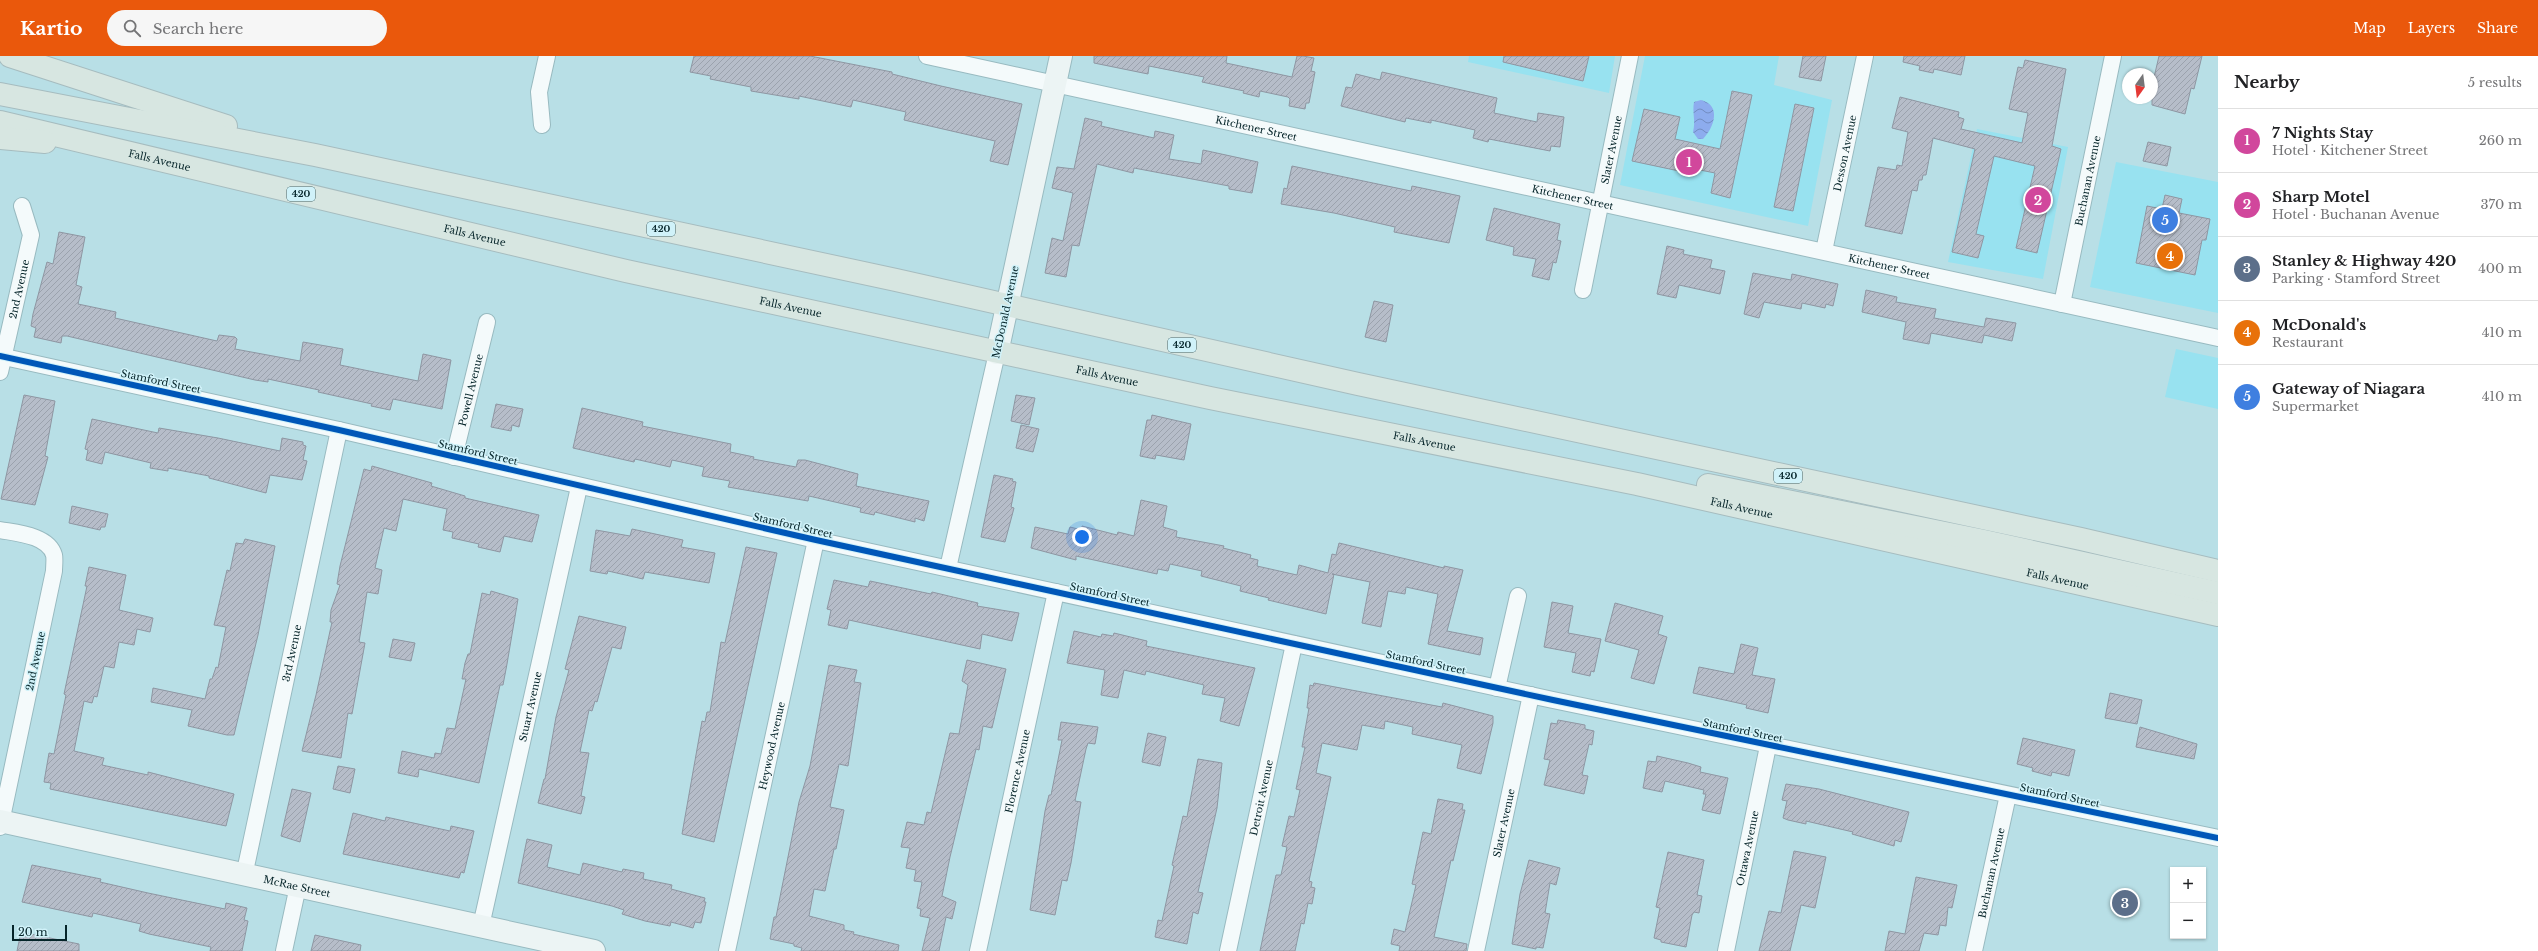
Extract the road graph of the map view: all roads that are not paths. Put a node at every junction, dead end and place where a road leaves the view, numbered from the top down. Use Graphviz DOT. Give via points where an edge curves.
graph roads {
  1 [pos="10,56"];
  2 [pos="547,56"];
  3 [pos="927,56"];
  4 [pos="1061,56"];
  5 [pos="1630,56"];
  6 [pos="1865,56"];
  7 [pos="2113,56"];
  8 [pos="1055,84"];
  9 [pos="0,94"];
  10 [pos="0,122"];
  11 [pos="542,125"];
  12 [pos="0,138"];
  13 [pos="98,144"];
  14 [pos="315,155"];
  15 [pos="1600,201"];
  16 [pos="22,206"];
  17 [pos="1824,251"];
  18 [pos="1583,290"];
  19 [pos="2062,304"];
  20 [pos="1007,306"];
  21 [pos="487,322"];
  22 [pos="2218,338"];
  23 [pos="997,353"];
  24 [pos="2,356"];
  25 [pos="0,372"];
  26 [pos="339,430"];
  27 [pos="1493,454"];
  28 [pos="454,457"];
  29 [pos="579,487"];
  30 [pos="0,530"];
  31 [pos="816,540"];
  32 [pos="948,568"];
  33 [pos="2218,571"];
  34 [pos="1056,592"];
  35 [pos="2218,593"];
  36 [pos="1518,596"];
  37 [pos="2218,615"];
  38 [pos="1294,644"];
  39 [pos="1497,688"];
  40 [pos="1531,695"];
  41 [pos="1768,746"];
  42 [pos="2008,795"];
  43 [pos="0,823"];
  44 [pos="2218,838"];
  45 [pos="244,876"];
  46 [pos="298,886"];
  47 [pos="481,926"];
  48 [pos="284,951"];
  49 [pos="593,951"];
  50 [pos="727,951"];
  51 [pos="978,951"];
  52 [pos="1228,951"];
  53 [pos="1476,951"];
  54 [pos="1726,951"];
  55 [pos="1974,951"];
  1 -- 14 [label="highway"];
  2 -- 11 [label="street" via="540,92"];
  3 -- 8 [label="street, Kitchener Street"];
  4 -- 8 [label="street, McDonald Avenue"];
  5 -- 15 [label="street, Slater Avenue"];
  6 -- 17 [label="street, Desson Avenue"];
  7 -- 19 [label="street, Buchanan Avenue"];
  8 -- 15 [label="street, Kitchener Street"];
  8 -- 20 [label="street, McDonald Avenue"];
  9 -- 14 [label="highway, 420"];
  10 -- 13 [label="highway, Falls Avenue / 420"];
  12 -- 13 [label="highway"];
  13 -- 23 [label="highway, Falls Avenue / 420" via="505,244"];
  14 -- 20 [label="highway, 420"];
  15 -- 17 [label="street, Kitchener Street"];
  15 -- 18 [label="street, Slater Avenue"];
  16 -- 24 [label="street, 2nd Avenue" via="31,235"];
  17 -- 19 [label="street, Kitchener Street"];
  19 -- 22 [label="street, Kitchener Street"];
  20 -- 23 [label="street, McDonald Avenue"];
  20 -- 33 [label="highway, 420"];
  21 -- 28 [label="street, Powell Avenue"];
  23 -- 27 [label="highway, Falls Avenue / 420"];
  23 -- 32 [label="street, McDonald Avenue"];
  24 -- 25 [label="street, 2nd Avenue"];
  24 -- 26 [label="street, Stamford Street"];
  26 -- 28 [label="street, Stamford Street"];
  26 -- 45 [label="street, 3rd Avenue"];
  27 -- 35 [label="highway" via="1673,478 1984,541"];
  27 -- 37 [label="highway, Falls Avenue / 420" via="1644,485"];
  28 -- 29 [label="street, Stamford Street"];
  29 -- 31 [label="street, Stamford Street"];
  29 -- 47 [label="street, Stuart Avenue"];
  30 -- 43 [label="street, 2nd Avenue" via="36,538 54,554 54,571"];
  31 -- 32 [label="street, Stamford Street"];
  31 -- 50 [label="street, Heywood Avenue"];
  32 -- 34 [label="street, Stamford Street"];
  34 -- 38 [label="street, Stamford Street"];
  34 -- 51 [label="street, Florence Avenue"];
  36 -- 39 [label="street"];
  38 -- 39 [label="street, Stamford Street"];
  38 -- 52 [label="street, Detroit Avenue"];
  39 -- 40 [label="street, Stamford Street"];
  40 -- 41 [label="street, Stamford Street"];
  40 -- 53 [label="street, Slater Avenue"];
  41 -- 42 [label="street, Stamford Street"];
  41 -- 54 [label="street, Ottawa Avenue"];
  42 -- 44 [label="street, Stamford Street"];
  42 -- 55 [label="street, Buchanan Avenue"];
  43 -- 45 [label="street, McRae Street"];
  45 -- 46 [label="street, McRae Street"];
  46 -- 47 [label="street, McRae Street"];
  46 -- 48 [label="street"];
  47 -- 49 [label="street, McRae Street"];
}
